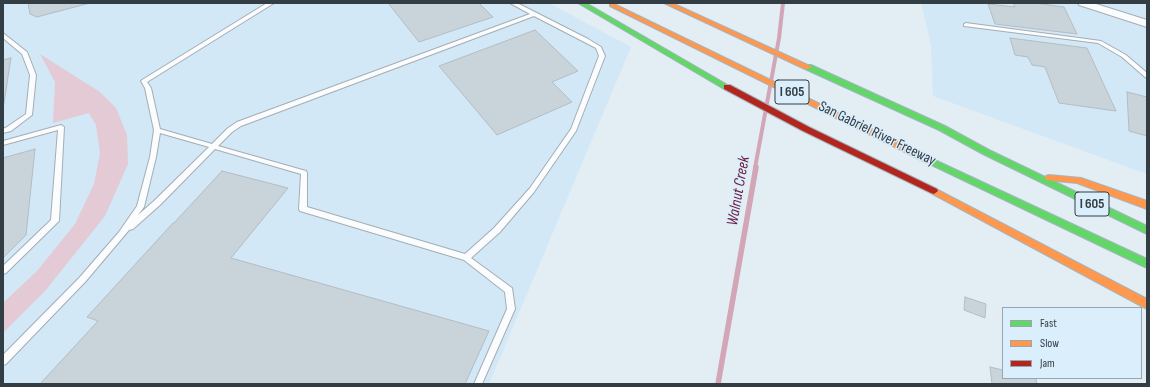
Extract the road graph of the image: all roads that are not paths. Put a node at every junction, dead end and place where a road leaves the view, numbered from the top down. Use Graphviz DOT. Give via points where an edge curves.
graph roads {
  1 [pos="271,3"];
  2 [pos="513,3"];
  3 [pos="580,3"];
  4 [pos="608,3"];
  5 [pos="626,3"];
  6 [pos="667,3"];
  7 [pos="1083,3"];
  8 [pos="534,14"];
  9 [pos="640,18"];
  10 [pos="1147,24"];
  11 [pos="966,25"];
  12 [pos="3,35"];
  13 [pos="1147,76"];
  14 [pos="157,130"];
  15 [pos="3,131"];
  16 [pos="3,143"];
  17 [pos="215,146"];
  18 [pos="956,146"];
  19 [pos="986,152"];
  20 [pos="1038,178"];
  21 [pos="1147,205"];
  22 [pos="1147,230"];
  23 [pos="122,234"];
  24 [pos="1048,252"];
  25 [pos="466,258"];
  26 [pos="1147,264"];
  27 [pos="3,271"];
  28 [pos="1147,296"];
  29 [pos="1147,304"];
  30 [pos="3,361"];
  31 [pos="478,384"];
  1 -- 14 [label="lane" via="144,81 148,88"];
  2 -- 8 [label="lane"];
  3 -- 24 [label="highway" via="771,110 941,194"];
  4 -- 9 [label="highway, San Gabriel River Freeway / I 605"];
  5 -- 9 [label="highway" via="634,7"];
  6 -- 19 [label="highway, San Gabriel River Freeway / I 605" via="942,128"];
  7 -- 10 [label="street"];
  8 -- 17 [label="lane" via="239,124"];
  8 -- 25 [label="lane" via="598,48 602,56 574,129 566,142 532,190 497,230"];
  9 -- 26 [label="highway, San Gabriel River Freeway / I 605"];
  11 -- 13 [label="lane" via="1099,42 1124,56"];
  12 -- 15 [label="lane" via="25,52 33,75 29,115"];
  14 -- 17 [label="lane"];
  14 -- 23 [label="lane" via="140,207"];
  16 -- 27 [label="lane" via="61,127 55,221"];
  17 -- 23 [label="lane"];
  17 -- 25 [label="lane" via="304,173 303,209"];
  18 -- 19 [label="highway"];
  19 -- 20 [label="highway, San Gabriel River Freeway / I 605"];
  20 -- 21 [label="highway" via="1078,180"];
  20 -- 22 [label="highway, San Gabriel River Freeway / I 605"];
  23 -- 30 [label="lane" via="84,279"];
  24 -- 28 [label="highway"];
  24 -- 29 [label="highway"];
  25 -- 31 [label="lane" via="509,290 511,309"];
}
